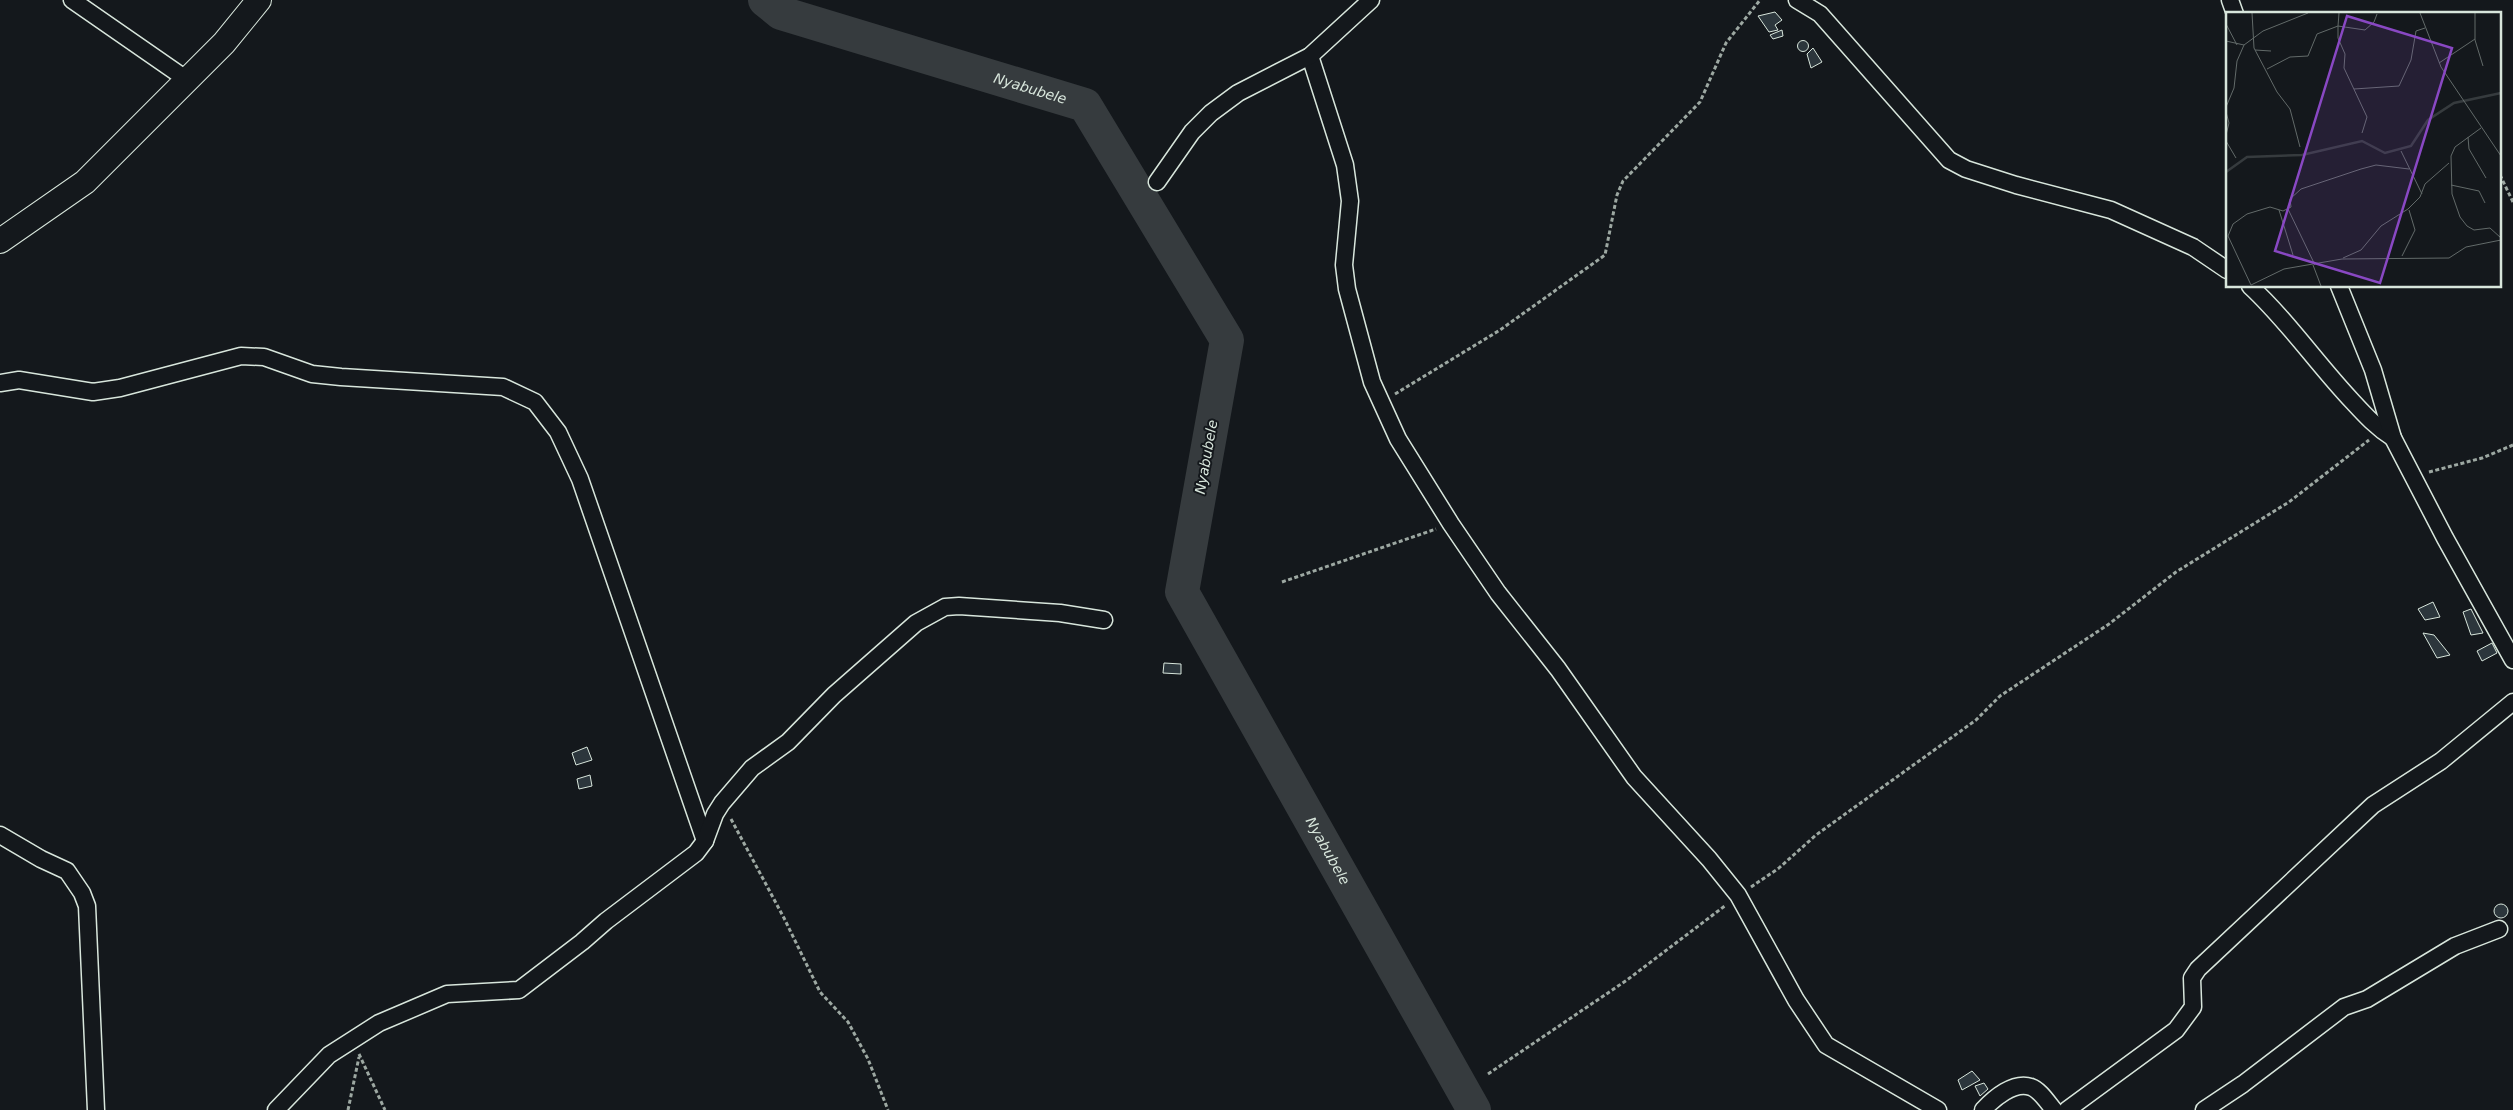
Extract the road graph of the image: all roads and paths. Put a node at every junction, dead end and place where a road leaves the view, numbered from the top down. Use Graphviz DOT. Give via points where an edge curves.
graph roads {
  1 [pos="72,0"];
  2 [pos="259,0"];
  3 [pos="1371,0"];
  4 [pos="1760,0"];
  5 [pos="1797,0"];
  6 [pos="2230,0"];
  7 [pos="2234,12"];
  8 [pos="1310,56"];
  9 [pos="186,78"];
  10 [pos="2500,175"];
  11 [pos="1157,182"];
  12 [pos="2513,202"];
  13 [pos="0,241"];
  14 [pos="2226,269"];
  15 [pos="2252,288"];
  16 [pos="2340,288"];
  17 [pos="0,383"];
  18 [pos="1382,402"];
  19 [pos="2386,434"];
  20 [pos="2513,444"];
  21 [pos="2410,473"];
  22 [pos="1450,524"];
  23 [pos="1282,582"];
  24 [pos="1104,620"];
  25 [pos="2513,660"];
  26 [pos="2513,702"];
  27 [pos="722,803"];
  28 [pos="0,834"];
  29 [pos="705,841"];
  30 [pos="1738,896"];
  31 [pos="2499,930"];
  32 [pos="364,1032"];
  33 [pos="359,1054"];
  34 [pos="1488,1074"];
  35 [pos="96,1110"];
  36 [pos="276,1110"];
  37 [pos="348,1110"];
  38 [pos="385,1110"];
  39 [pos="888,1110"];
  40 [pos="1938,1110"];
  41 [pos="1983,1110"];
  42 [pos="2054,1110"];
  43 [pos="2067,1110"];
  44 [pos="2204,1110"];
  1 -- 9 [label="street"];
  2 -- 9 [label="street" via="224,44"];
  3 -- 8 [label="street"];
  4 -- 18 [label="path" via="1726,43 1700,102 1623,181 1617,195 1605,255 1500,330"];
  5 -- 14 [label="street" via="1820,14 1949,160 2016,185 2111,210 2193,247"];
  6 -- 7 [label="street"];
  8 -- 11 [label="street" via="1238,93 1211,113 1192,132"];
  8 -- 18 [label="street" via="1345,165 1350,201 1344,265 1347,289 1372,382"];
  9 -- 13 [label="street" via="85,182"];
  10 -- 12 [label="path"];
  15 -- 19 [label="street" via="2339,388"];
  16 -- 19 [label="street" via="2373,370"];
  17 -- 29 [label="street" via="18,380 93,392 120,388 240,356 264,357 312,374 503,387 535,402 558,432 580,479"];
  18 -- 22 [label="street" via="1398,439"];
  19 -- 21 [label="street"];
  19 -- 30 [label="path" via="2289,502 2176,572 2110,624 2000,696 1976,720 1816,835 1779,868"];
  20 -- 21 [label="path" via="2462,464 2423,474"];
  21 -- 25 [label="street"];
  22 -- 23 [label="path"];
  22 -- 30 [label="street" via="1634,777 1709,859"];
  24 -- 27 [label="street" via="1060,613 959,606 945,607 927,615 834,695 788,742 752,768"];
  26 -- 43 [label="street" via="2441,760 2366,812 2198,969 2190,986 2193,1007 2176,1030"];
  27 -- 29 [label="street"];
  27 -- 39 [label="path" via="820,992 848,1022 868,1059"];
  28 -- 35 [label="street" via="68,871 87,906"];
  29 -- 32 [label="street" via="696,853 519,990 438,996"];
  30 -- 34 [label="path" via="1627,980"];
  30 -- 40 [label="street" via="1796,1000 1826,1045"];
  31 -- 44 [label="street" via="2455,946 2367,999 2344,1007"];
  32 -- 33 [label="path"];
  32 -- 36 [label="street" via="329,1055"];
  33 -- 37 [label="path"];
  33 -- 38 [label="path"];
  41 -- 42 [label="street" via="2000,1094 2022,1086 2038,1091"];
}
